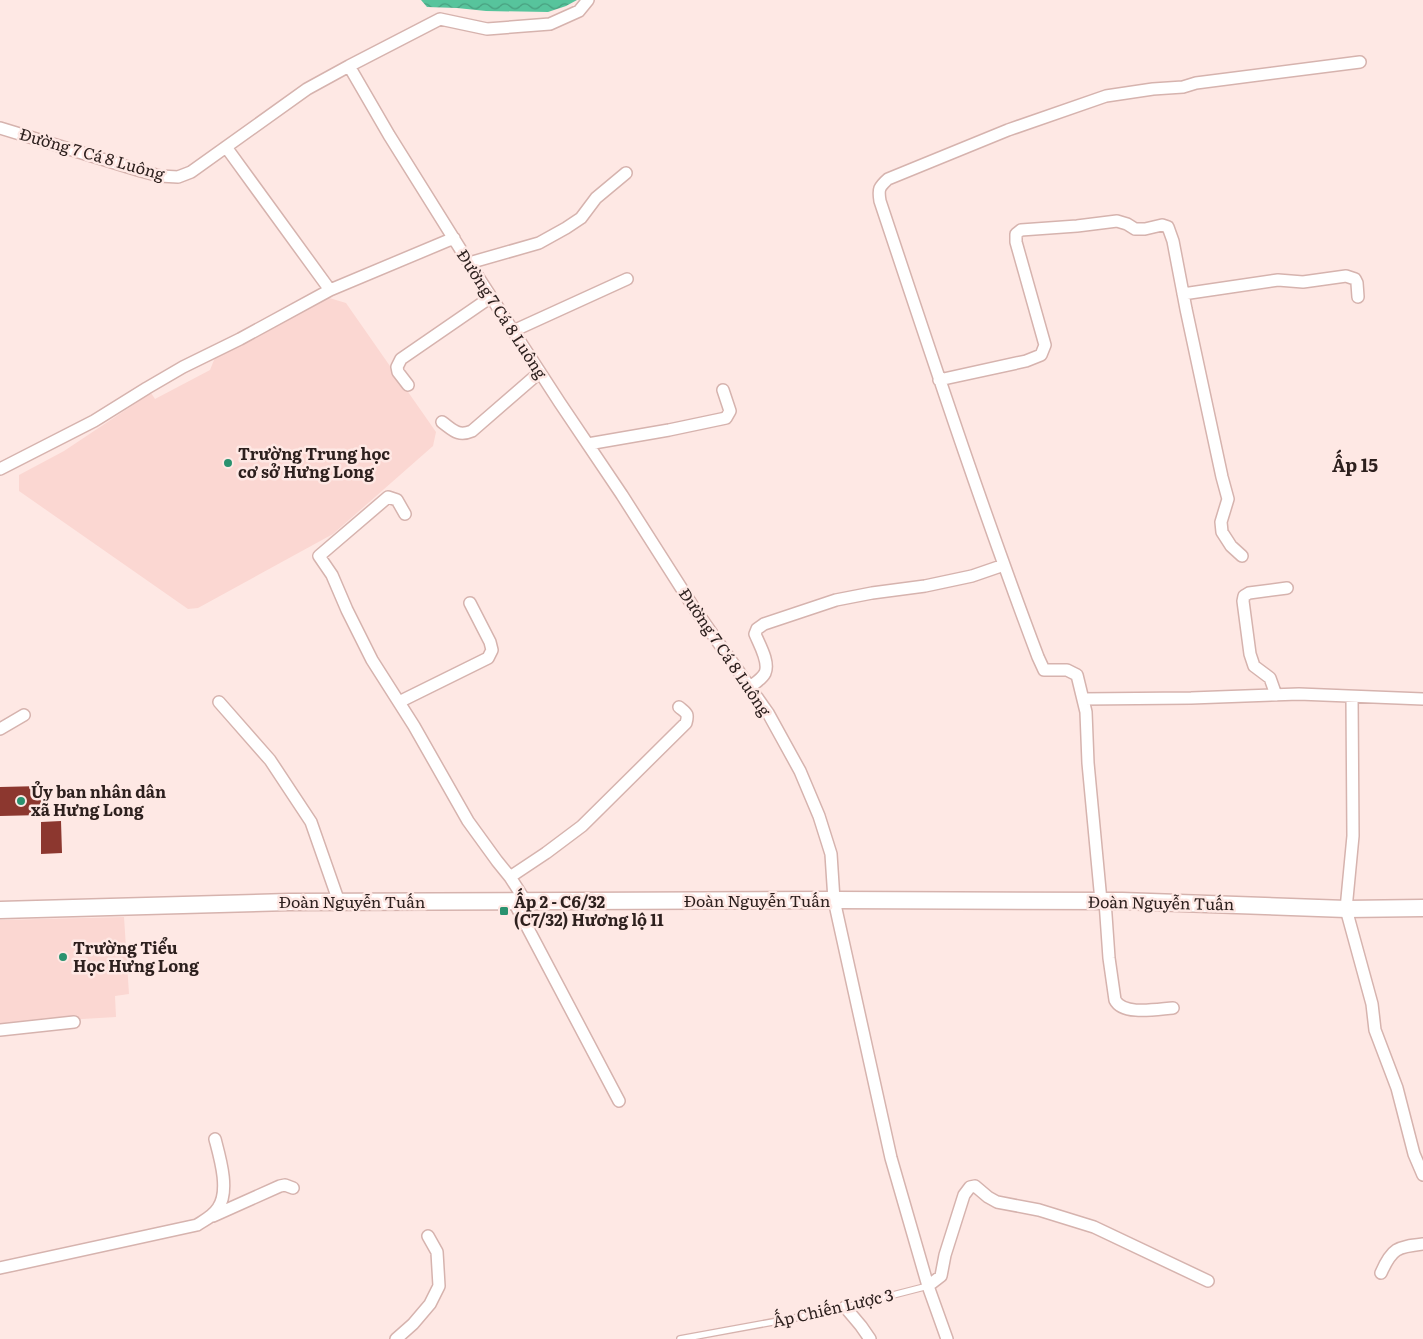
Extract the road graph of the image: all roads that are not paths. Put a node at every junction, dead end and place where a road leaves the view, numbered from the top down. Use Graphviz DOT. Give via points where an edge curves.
graph roads {
  1 [pos="588,0"];
  2 [pos="1360,62"];
  3 [pos="349,66"];
  4 [pos="0,128"];
  5 [pos="226,147"];
  6 [pos="626,173"];
  7 [pos="454,238"];
  8 [pos="470,264"];
  9 [pos="627,279"];
  10 [pos="330,290"];
  11 [pos="1183,294"];
  12 [pos="491,297"];
  13 [pos="1358,297"];
  14 [pos="513,331"];
  15 [pos="540,372"];
  16 [pos="939,380"];
  17 [pos="408,385"];
  18 [pos="722,390"];
  19 [pos="442,422"];
  20 [pos="588,444"];
  21 [pos="0,469"];
  22 [pos="405,514"];
  23 [pos="1242,556"];
  24 [pos="1004,565"];
  25 [pos="1287,588"];
  26 [pos="470,603"];
  27 [pos="750,687"];
  28 [pos="1276,695"];
  29 [pos="1352,697"];
  30 [pos="1083,699"];
  31 [pos="1423,699"];
  32 [pos="219,702"];
  33 [pos="399,702"];
  34 [pos="678,707"];
  35 [pos="24,715"];
  36 [pos="0,729"];
  37 [pos="510,877"];
  38 [pos="834,900"];
  39 [pos="1103,901"];
  40 [pos="339,902"];
  41 [pos="520,902"];
  42 [pos="1346,908"];
  43 [pos="1423,908"];
  44 [pos="0,910"];
  45 [pos="1174,1008"];
  46 [pos="74,1022"];
  47 [pos="0,1030"];
  48 [pos="619,1101"];
  49 [pos="215,1139"];
  50 [pos="1423,1175"];
  51 [pos="293,1188"];
  52 [pos="210,1218"];
  53 [pos="428,1236"];
  54 [pos="1423,1244"];
  55 [pos="0,1268"];
  56 [pos="1381,1273"];
  57 [pos="1208,1281"];
  58 [pos="928,1286"];
  59 [pos="845,1307"];
  60 [pos="396,1339"];
  61 [pos="680,1339"];
  62 [pos="870,1339"];
  63 [pos="947,1339"];
  1 -- 3 [label="street" via="579,11 550,24 487,29 440,19"];
  2 -- 16 [label="street" via="1106,96 1008,130 888,179 880,187 880,201"];
  3 -- 5 [label="street, Đường 7 Cá 8 Luông" via="307,89"];
  3 -- 7 [label="street, Đường 7 Cá 8 Luông"];
  4 -- 5 [label="street, Đường 7 Cá 8 Luông" via="160,176 191,172"];
  5 -- 10 [label="street"];
  6 -- 8 [label="street" via="596,198 581,218 566,228 539,243"];
  7 -- 8 [label="street, Đường 7 Cá 8 Luông"];
  7 -- 10 [label="street"];
  8 -- 12 [label="street, Đường 7 Cá 8 Luông"];
  9 -- 14 [label="street"];
  10 -- 21 [label="street" via="183,367 94,421"];
  11 -- 13 [label="street" via="1278,280 1303,282 1346,276 1355,279"];
  11 -- 16 [label="street" via="1168,227 1135,229 1117,221 1021,230 1016,234 1016,242 1045,345 1041,355"];
  11 -- 23 [label="street" via="1228,499 1222,532"];
  12 -- 14 [label="street, Đường 7 Cá 8 Luông"];
  12 -- 17 [label="street" via="401,359 398,372"];
  14 -- 15 [label="street, Đường 7 Cá 8 Luông"];
  15 -- 19 [label="street" via="472,432 457,433"];
  15 -- 20 [label="street, Đường 7 Cá 8 Luông"];
  16 -- 24 [label="street"];
  18 -- 20 [label="street" via="730,411 726,418"];
  20 -- 27 [label="street, Đường 7 Cá 8 Luông" via="694,608"];
  22 -- 33 [label="street" via="397,500 388,497 319,556 332,574 372,660"];
  24 -- 27 [label="street" via="925,586 836,600 764,624 755,634 765,660 765,672"];
  24 -- 30 [label="street" via="1044,670 1067,670 1077,675"];
  25 -- 28 [label="street" via="1249,593 1243,600 1254,666 1270,678"];
  26 -- 33 [label="street" via="490,642 492,650 488,658"];
  27 -- 38 [label="street, Đường 7 Cá 8 Luông" via="800,771 819,816 831,854"];
  28 -- 29 [label="street"];
  28 -- 30 [label="street"];
  29 -- 31 [label="street"];
  29 -- 42 [label="street" via="1353,836"];
  30 -- 39 [label="street"];
  32 -- 40 [label="street" via="270,760 311,822"];
  33 -- 37 [label="street" via="468,821"];
  34 -- 37 [label="street" via="687,714 686,723 582,826"];
  35 -- 36 [label="street"];
  37 -- 41 [label="street"];
  38 -- 39 [label="main road, Đoàn Nguyễn Tuấn"];
  38 -- 41 [label="main road, Đoàn Nguyễn Tuấn"];
  38 -- 58 [label="street, Đường 7 Cá 8 Luông" via="891,1158"];
  39 -- 42 [label="main road, Đoàn Nguyễn Tuấn"];
  39 -- 45 [label="street" via="1117,1005 1138,1010"];
  40 -- 41 [label="main road, Đoàn Nguyễn Tuấn"];
  40 -- 44 [label="main road, Đoàn Nguyễn Tuấn"];
  41 -- 48 [label="street"];
  42 -- 43 [label="main road, Đoàn Nguyễn Tuấn"];
  42 -- 50 [label="street" via="1372,1004 1375,1030 1397,1088 1414,1154"];
  46 -- 47 [label="street"];
  49 -- 52 [label="street" via="224,1184 220,1207"];
  51 -- 52 [label="street" via="280,1186"];
  52 -- 55 [label="street" via="197,1225"];
  53 -- 60 [label="street" via="437,1252 439,1286 430,1304"];
  54 -- 56 [label="street" via="1396,1249"];
  57 -- 58 [label="street" via="1094,1227 1039,1210 998,1202 970,1186 964,1194 941,1276"];
  58 -- 59 [label="lane, Ấp Chiến Lược 3"];
  58 -- 63 [label="street, Đường 7 Cá 8 Luông"];
  59 -- 61 [label="lane, Ấp Chiến Lược 3"];
  59 -- 62 [label="street"];
}
